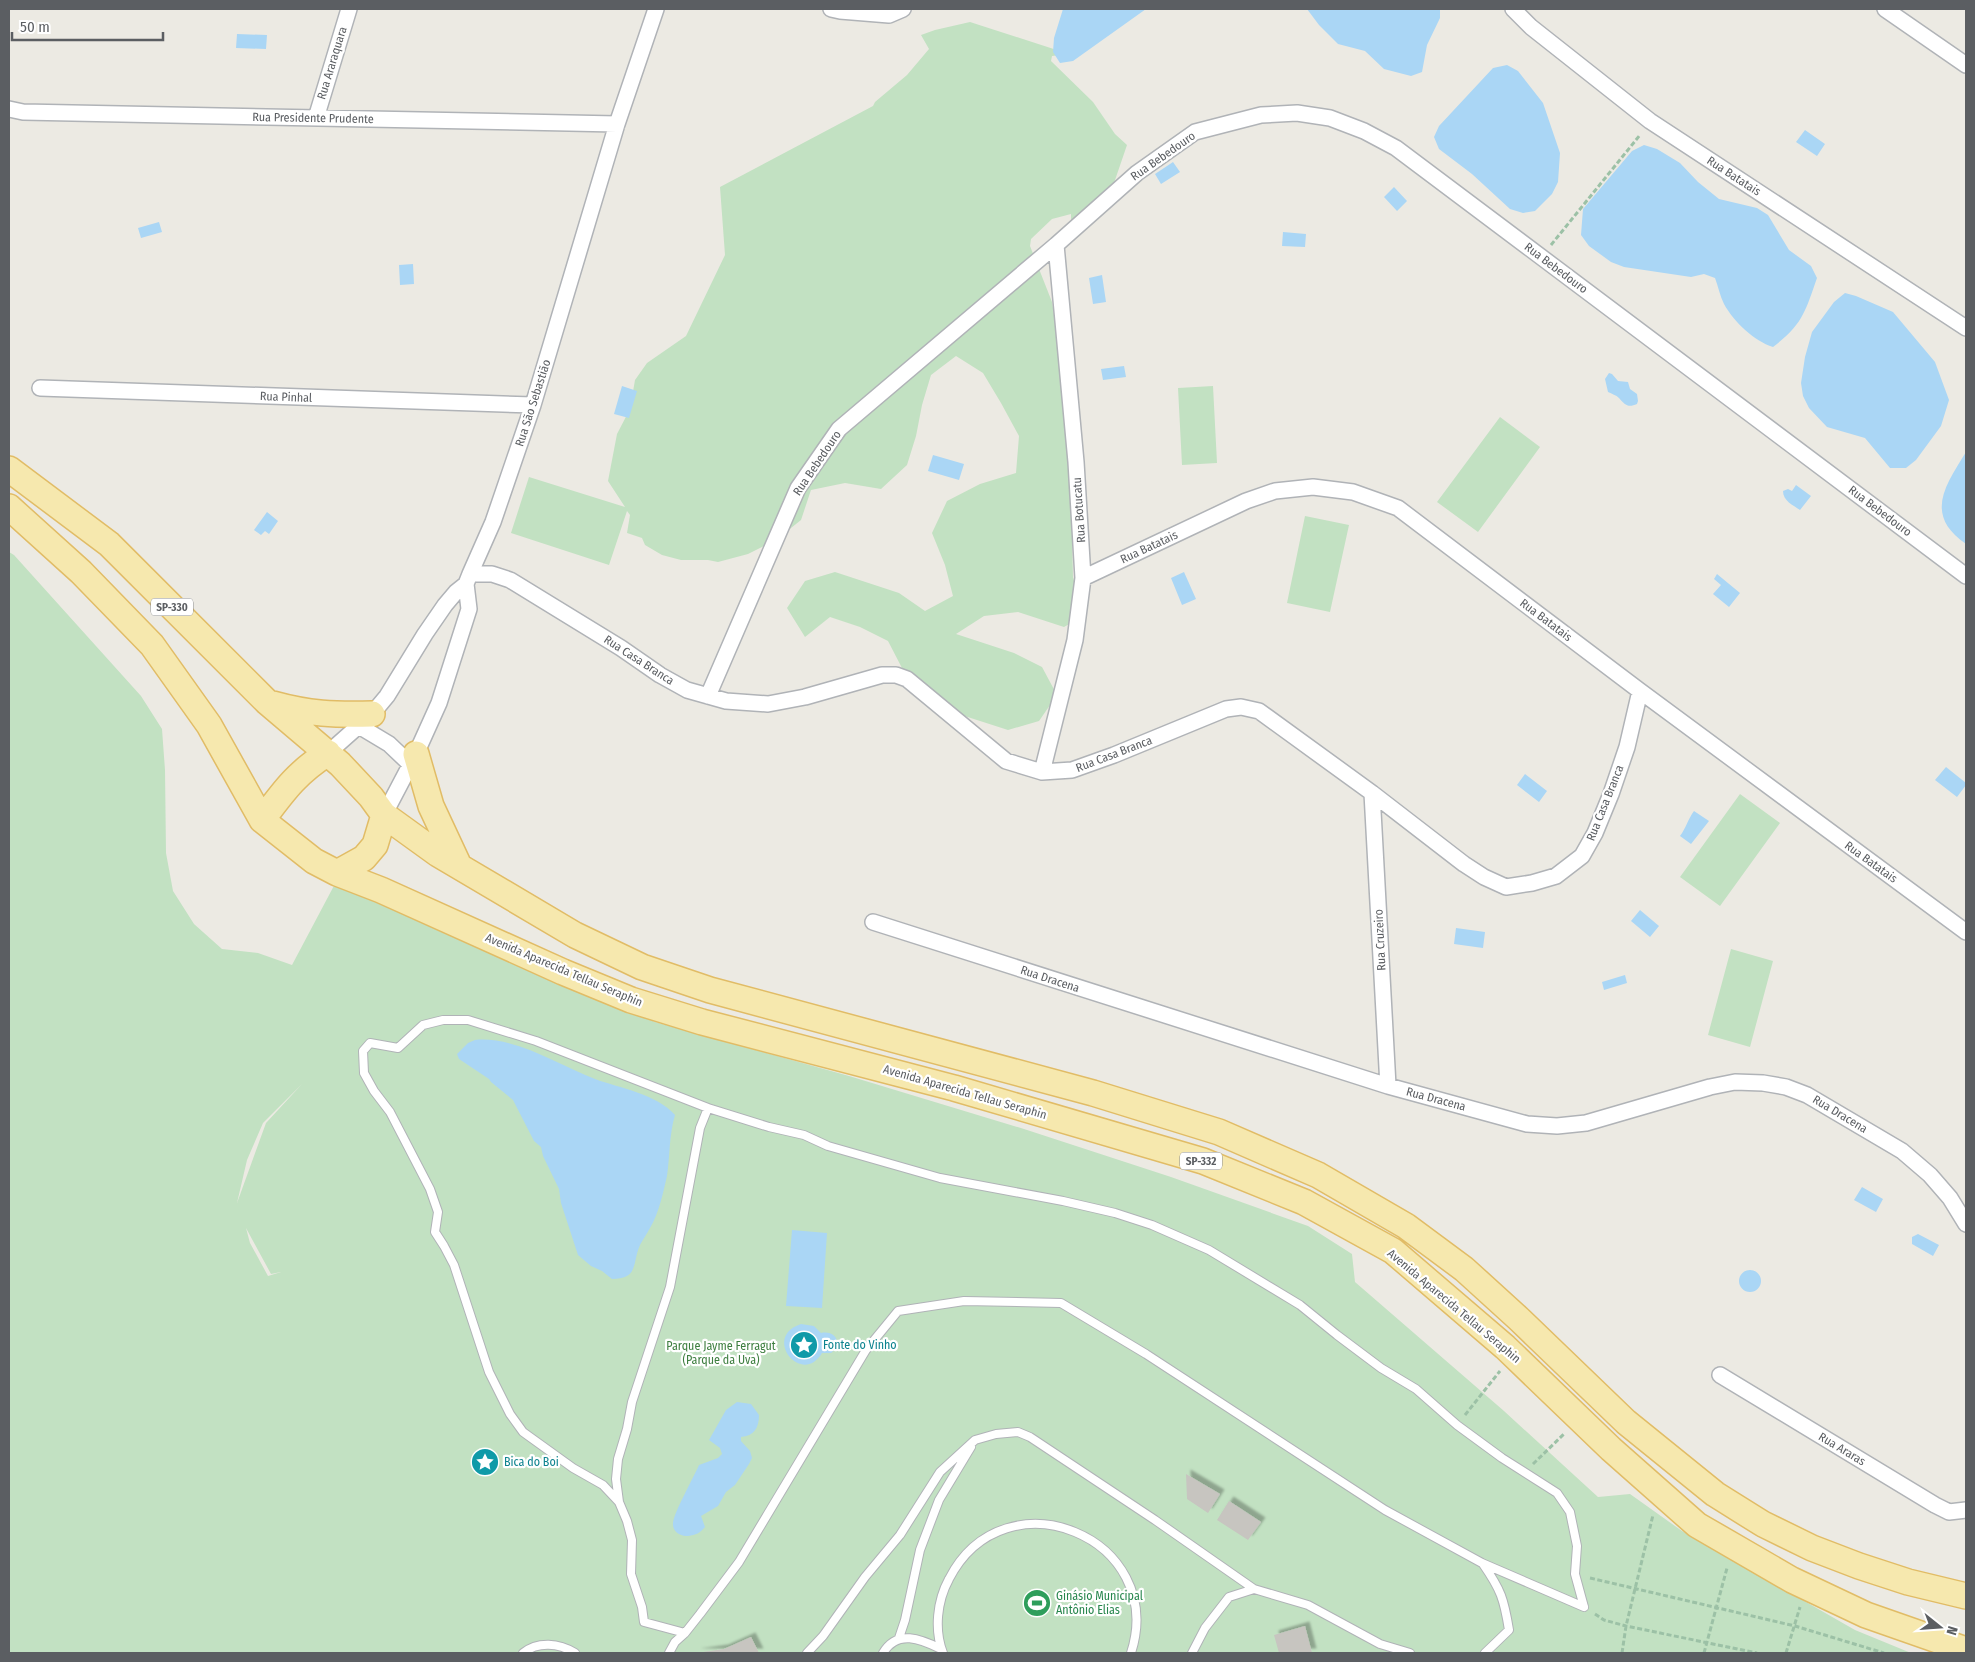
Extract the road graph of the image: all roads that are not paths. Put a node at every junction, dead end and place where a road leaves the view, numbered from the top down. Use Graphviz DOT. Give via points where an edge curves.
graph roads {
  1 [pos="349,9"];
  2 [pos="656,9"];
  3 [pos="831,9"];
  4 [pos="903,9"];
  5 [pos="1514,9"];
  6 [pos="1885,9"];
  7 [pos="1966,64"];
  8 [pos="9,108"];
  9 [pos="316,118"];
  10 [pos="617,124"];
  11 [pos="1056,245"];
  12 [pos="1966,328"];
  13 [pos="40,388"];
  14 [pos="533,405"];
  15 [pos="9,469"];
  16 [pos="9,507"];
  17 [pos="1966,576"];
  18 [pos="1083,578"];
  19 [pos="468,579"];
  20 [pos="1640,691"];
  21 [pos="708,696"];
  22 [pos="267,702"];
  23 [pos="365,720"];
  24 [pos="328,753"];
  25 [pos="413,759"];
  26 [pos="1042,772"];
  27 [pos="1372,794"];
  28 [pos="384,815"];
  29 [pos="262,820"];
  30 [pos="459,866"];
  31 [pos="337,873"];
  32 [pos="873,922"];
  33 [pos="1966,932"];
  34 [pos="1388,1086"];
  35 [pos="708,1108"];
  36 [pos="1966,1224"];
  37 [pos="1720,1375"];
  38 [pos="975,1440"];
  39 [pos="619,1502"];
  40 [pos="1966,1510"];
  41 [pos="1482,1563"];
  42 [pos="1254,1588"];
  43 [pos="1966,1596"];
  44 [pos="685,1633"];
  45 [pos="899,1638"];
  46 [pos="942,1651"];
  47 [pos="1962,1651"];
  48 [pos="523,1653"];
  49 [pos="575,1653"];
  50 [pos="669,1653"];
  51 [pos="807,1653"];
  52 [pos="883,1653"];
  53 [pos="1131,1653"];
  54 [pos="1192,1653"];
  55 [pos="1410,1653"];
  56 [pos="1485,1653"];
  1 -- 9 [label="street, Rua Araraquara"];
  2 -- 10 [label="street, Rua São Sebastião"];
  3 -- 4 [label="street" via="889,15"];
  5 -- 12 [label="street, Rua Batatais" via="1531,28 1650,121"];
  6 -- 7 [label="street"];
  8 -- 9 [label="street, Rua Presidente Prudente" via="23,112"];
  9 -- 10 [label="street, Rua Presidente Prudente"];
  10 -- 14 [label="street, Rua São Sebastião"];
  11 -- 17 [label="street, Rua Bebedouro" via="1137,173 1195,132 1261,115 1297,113 1330,118 1396,148"];
  11 -- 18 [label="street, Rua Botucatu"];
  11 -- 21 [label="street, Rua Bebedouro" via="839,429 798,488"];
  13 -- 14 [label="street, Rua Pinhal"];
  14 -- 19 [label="street, Rua São Sebastião" via="493,522"];
  15 -- 22 [label="main road, SP-330" via="109,544"];
  16 -- 29 [label="main road, Avenida Aparecida Tellau Seraphin" via="81,572 152,645 209,725"];
  18 -- 20 [label="street, Rua Batatais" via="1246,501 1275,491 1313,487 1353,492 1398,508"];
  18 -- 26 [label="street, Rua Botucatu" via="1074,640"];
  19 -- 21 [label="street, Rua Casa Branca" via="492,574 510,580 660,675 687,690"];
  19 -- 23 [label="street, Rua São Sebastião" via="445,605 396,684"];
  19 -- 25 [label="street" via="469,609 439,703"];
  20 -- 27 [label="street, Rua Casa Branca" via="1627,746 1595,833 1582,856 1556,876 1532,884 1506,887 1484,877"];
  20 -- 33 [label="street, Rua Batatais"];
  21 -- 26 [label="street, Rua Casa Branca" via="726,701 768,704 805,698 882,675 896,675 907,679 1006,761"];
  22 -- 23 [label="main road" via="298,711"];
  22 -- 24 [label="main road, SP-330"];
  23 -- 24 [label="street, Rua São Sebastião"];
  23 -- 25 [label="street" via="389,744"];
  24 -- 28 [label="main road"];
  24 -- 29 [label="main road" via="302,771"];
  25 -- 28 [label="street"];
  25 -- 30 [label="main road" via="430,806"];
  26 -- 27 [label="street, Rua Casa Branca" via="1072,770 1226,709 1240,707 1259,712"];
  27 -- 34 [label="street, Rua Cruzeiro"];
  28 -- 30 [label="main road, SP-332"];
  28 -- 31 [label="main road" via="375,845 364,858"];
  29 -- 31 [label="main road, Avenida Aparecida Tellau Seraphin" via="314,861"];
  30 -- 43 [label="main road, SP-332" via="576,934 642,967 710,990 1102,1096 1219,1132 1318,1175 1406,1226 1464,1269 1626,1422 1715,1494 1763,1524 1812,1548 1899,1579"];
  31 -- 47 [label="main road, Avenida Aparecida Tellau Seraphin / SP-332" via="631,1000 702,1022 954,1088 1203,1161 1304,1202 1393,1252 1513,1355 1698,1525 1806,1587"];
  32 -- 34 [label="street, Rua Dracena"];
  34 -- 36 [label="street, Rua Dracena" via="1528,1124 1557,1126 1586,1123 1735,1082 1786,1087 1807,1095 1902,1151 1930,1175"];
  35 -- 39 [label="lane" via="700,1128 670,1287 632,1402 618,1459"];
  35 -- 39 [label="lane" via="536,1041 468,1020 443,1020 423,1025 398,1048 370,1043 363,1050 364,1073 390,1112 430,1189 438,1212 435,1232 454,1265 498,1393 523,1432 603,1485"];
  35 -- 41 [label="lane" via="940,1178 1115,1213 1209,1250 1300,1305 1382,1368 1416,1389 1457,1425 1557,1493 1570,1512 1577,1546 1575,1574 1584,1607"];
  37 -- 40 [label="street, Rua Araras" via="1935,1505 1949,1512"];
  38 -- 42 [label="lane" via="1018,1432 1030,1437"];
  38 -- 45 [label="lane" via="939,1500 920,1550"];
  38 -- 51 [label="lane" via="940,1472 900,1535"];
  39 -- 44 [label="lane" via="632,1540 631,1574 644,1622"];
  41 -- 44 [label="lane" via="1385,1510 1146,1354 1061,1303 964,1301 898,1311 866,1350 739,1562"];
  41 -- 56 [label="lane" via="1498,1585 1509,1630"];
  42 -- 54 [label="lane" via="1228,1597 1205,1628"];
  42 -- 55 [label="lane" via="1308,1605 1380,1644"];
  44 -- 50 [label="lane"];
  45 -- 46 [label="lane" via="926,1641"];
  45 -- 52 [label="lane"];
  46 -- 53 [label="lane" via="939,1607 954,1569 967,1552 1002,1530 1043,1524 1082,1534 1100,1546 1126,1578 1136,1620"];
  48 -- 49 [label="lane" via="543,1644"];
}
